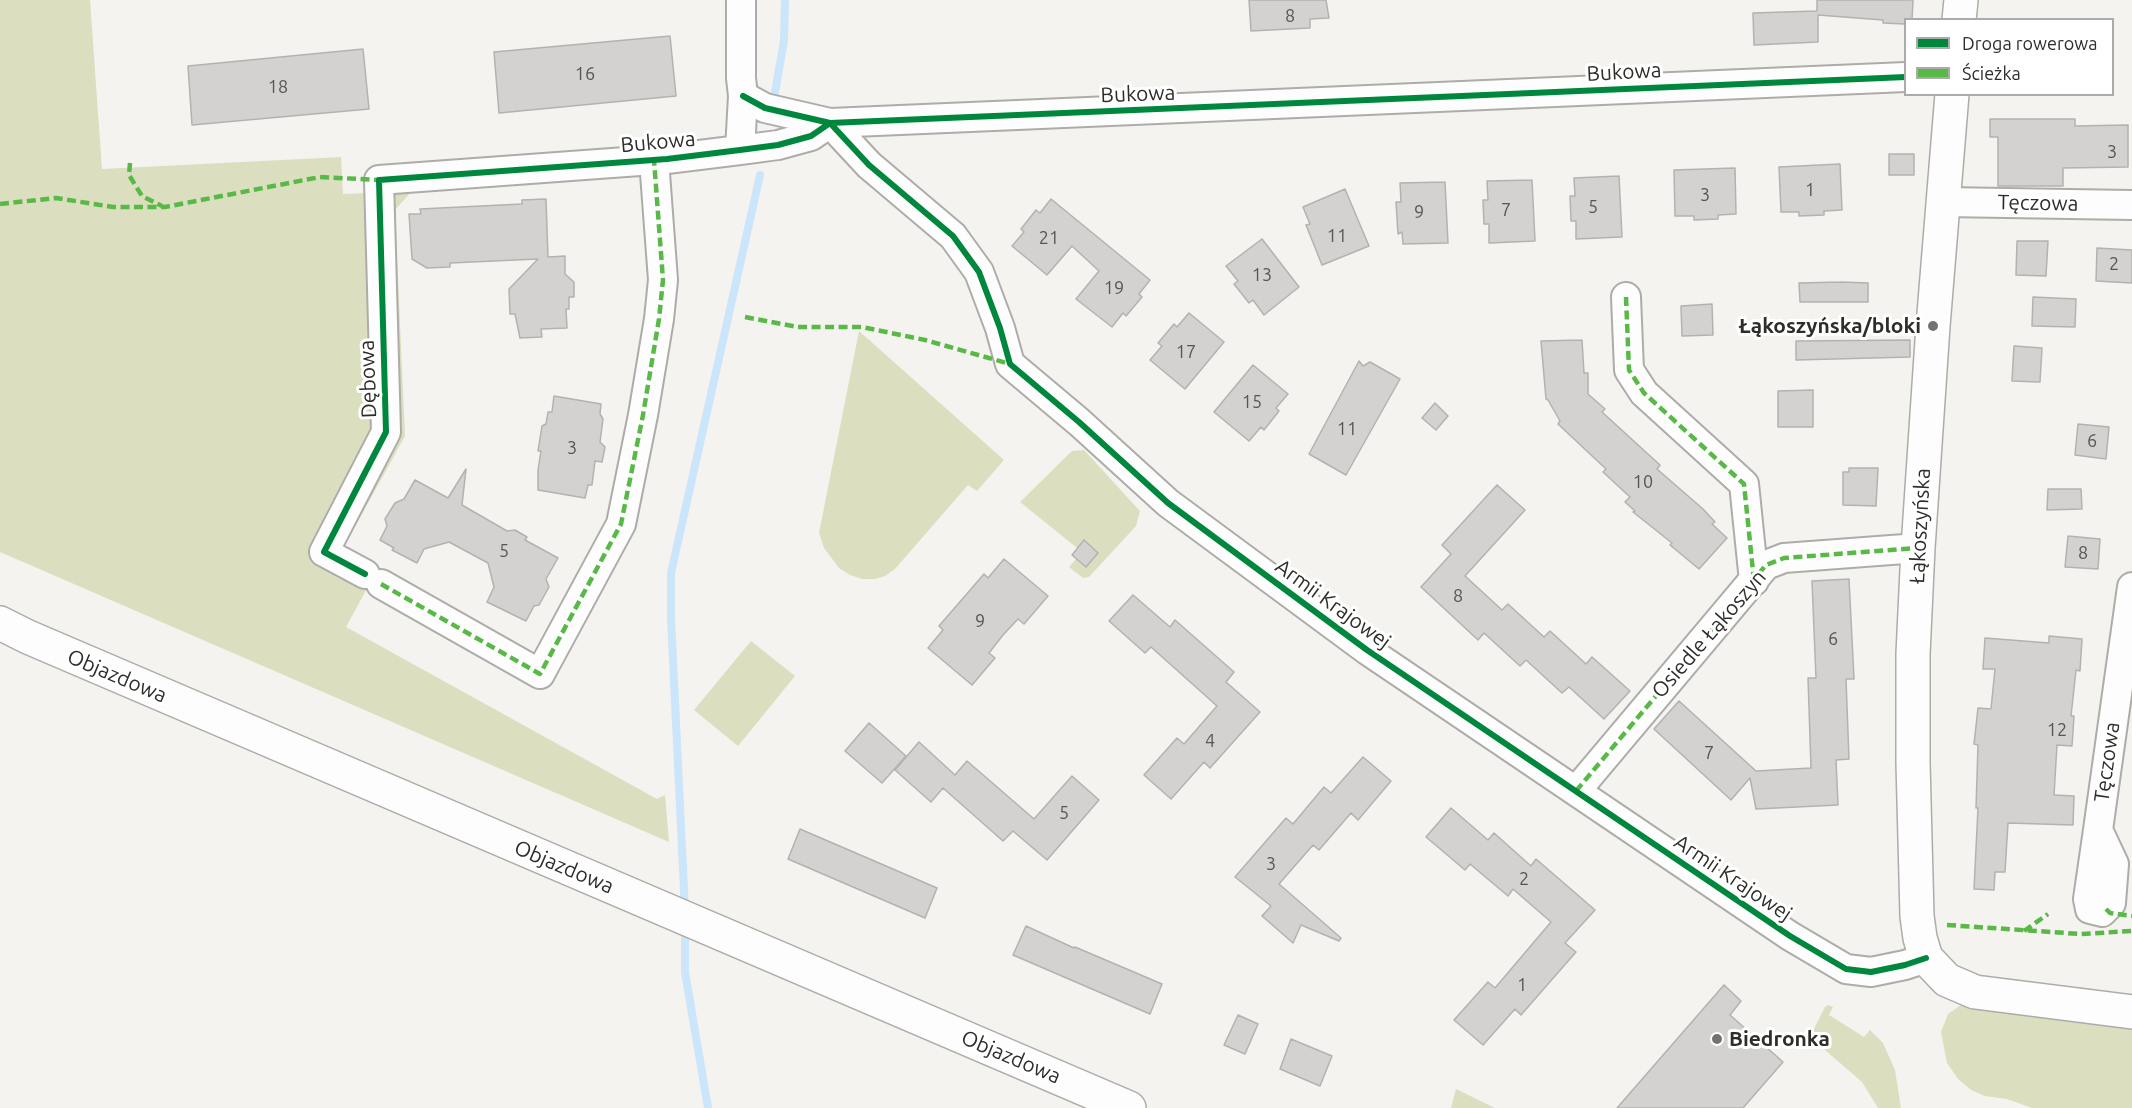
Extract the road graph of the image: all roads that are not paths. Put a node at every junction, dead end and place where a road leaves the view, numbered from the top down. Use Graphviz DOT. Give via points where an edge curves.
graph roads {
  1 [pos="741,0"];
  2 [pos="1961,0"];
  3 [pos="1959,18"];
  4 [pos="1904,77"];
  5 [pos="743,96"];
  6 [pos="1952,96"];
  7 [pos="830,123"];
  8 [pos="740,150"];
  9 [pos="654,160"];
  10 [pos="379,180"];
  11 [pos="1944,202"];
  12 [pos="2132,205"];
  13 [pos="1626,297"];
  14 [pos="1918,549"];
  15 [pos="1754,581"];
  16 [pos="2132,587"];
  17 [pos="0,623"];
  18 [pos="1576,791"];
  19 [pos="2098,830"];
  20 [pos="1926,958"];
  21 [pos="2132,1012"];
  22 [pos="1129,1108"];
  1 -- 5 [label="street"];
  2 -- 3 [label="main road"];
  4 -- 7 [label="street, Bukowa"];
  5 -- 7 [label="street" via="765,108"];
  5 -- 8 [label="street"];
  6 -- 11 [label="main road, Łąkoszyńska"];
  7 -- 8 [label="street, Bukowa" via="811,136"];
  7 -- 18 [label="street, Armii Krajowej" via="869,165 953,236 979,272 1010,364 1168,503 1367,650"];
  8 -- 9 [label="street, Bukowa"];
  9 -- 10 [label="street, Bukowa"];
  9 -- 10 [label="street, Dębowa" via="663,280 643,415 621,524 540,674 324,552 386,432"];
  11 -- 12 [label="street, Tęczowa"];
  11 -- 14 [label="main road, Łąkoszyńska"];
  13 -- 15 [label="street" via="1629,370 1644,393 1744,484"];
  14 -- 15 [label="street, Osiedle Łąkoszyn" via="1784,558 1766,565"];
  14 -- 20 [label="main road, Łąkoszyńska" via="1913,763 1917,916"];
  15 -- 18 [label="street, Osiedle Łąkoszyn"];
  16 -- 19 [label="street, Tęczowa"];
  17 -- 22 [label="main road, Objazdowa"];
  18 -- 20 [label="street, Armii Krajowej" via="1790,936 1846,969 1871,972"];
  20 -- 21 [label="main road" via="1947,980 1975,992"];
}
